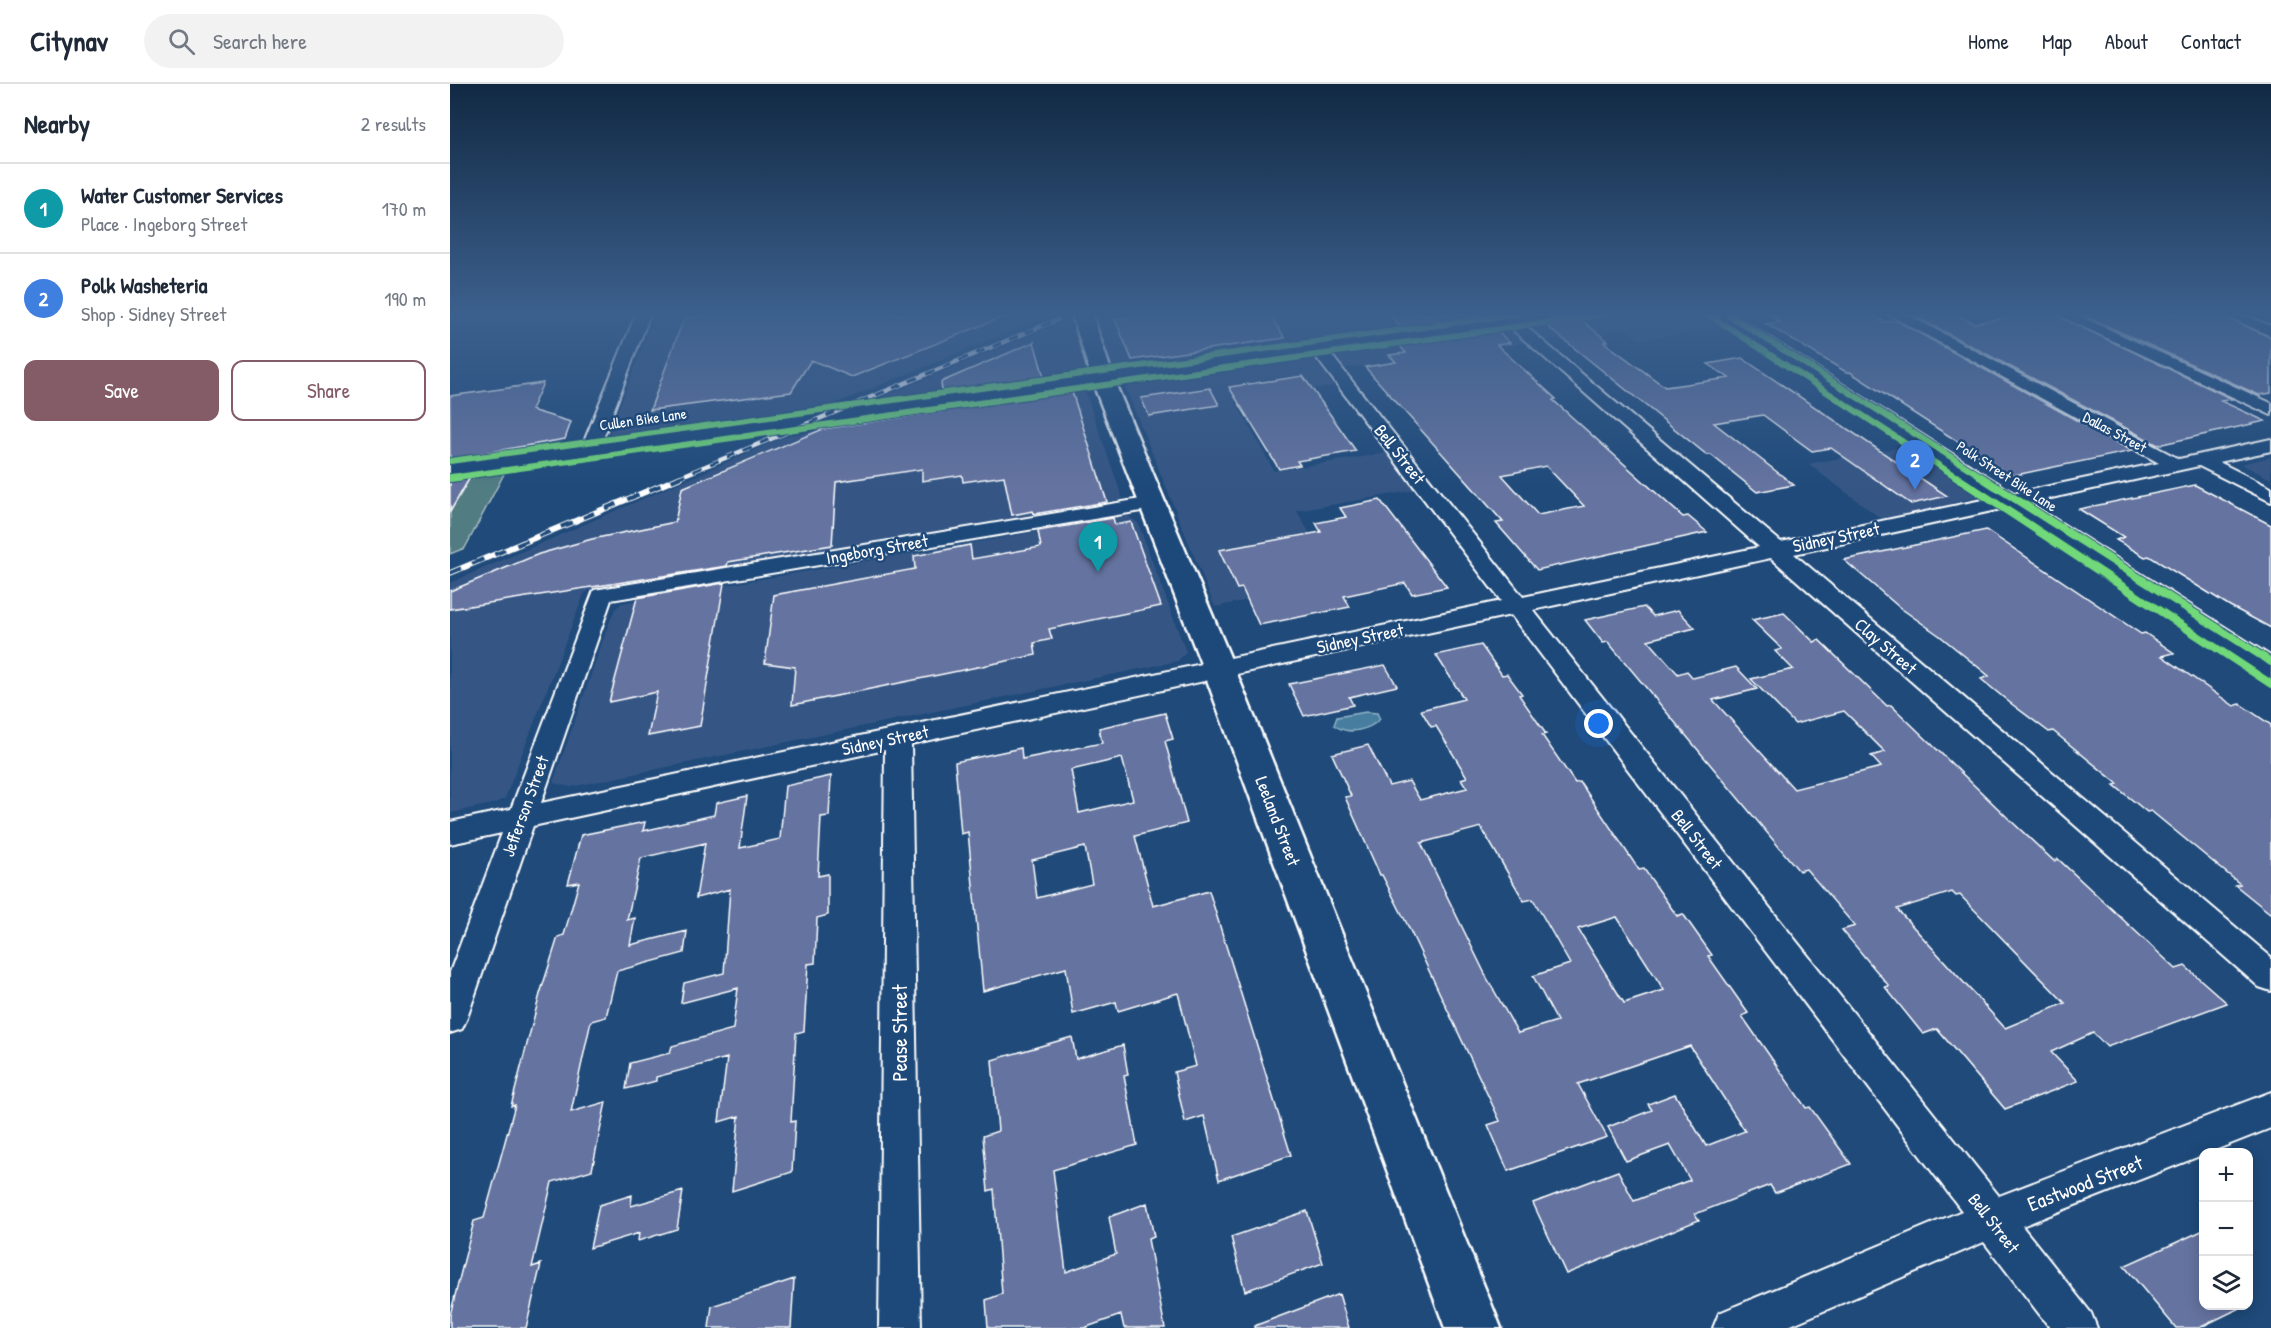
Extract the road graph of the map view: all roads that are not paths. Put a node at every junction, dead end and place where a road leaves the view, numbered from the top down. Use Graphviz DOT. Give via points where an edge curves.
graph roads {
  1 [pos="620,372"];
  2 [pos="1100,372"];
  3 [pos="1159,372"];
  4 [pos="1336,372"];
  5 [pos="1569,372"];
  6 [pos="1808,372"];
  7 [pos="2003,372"];
  8 [pos="2189,372"];
  9 [pos="1102,380"];
  10 [pos="2271,410"];
  11 [pos="2271,445"];
  12 [pos="590,449"];
  13 [pos="2201,460"];
  14 [pos="2176,465"];
  15 [pos="450,468"];
  16 [pos="2271,496"];
  17 [pos="2008,501"];
  18 [pos="1153,503"];
  19 [pos="1774,550"];
  20 [pos="602,596"];
  21 [pos="1516,604"];
  22 [pos="1219,669"];
  23 [pos="2271,671"];
  24 [pos="898,738"];
  25 [pos="521,818"];
  26 [pos="450,832"];
  27 [pos="2271,977"];
  28 [pos="450,1018"];
  29 [pos="2271,1110"];
  30 [pos="1991,1219"];
  31 [pos="900,1328"];
  32 [pos="1473,1328"];
  33 [pos="1734,1328"];
  34 [pos="2076,1328"];
  1 -- 12 [label="street"];
  2 -- 9 [label="main road, Leeland Street"];
  3 -- 9 [label="main road"];
  4 -- 21 [label="street, Bell Street"];
  5 -- 19 [label="street, Clay Street"];
  6 -- 17 [label="main road"];
  7 -- 14 [label="street, Dallas Street"];
  8 -- 10 [label="street"];
  9 -- 12 [label="main road"];
  9 -- 18 [label="main road, Leeland Street"];
  11 -- 13 [label="street, Sidney Street"];
  12 -- 15 [label="main road"];
  13 -- 14 [label="street, Sidney Street"];
  13 -- 16 [label="street"];
  14 -- 17 [label="street, Sidney Street"];
  17 -- 19 [label="street, Sidney Street"];
  17 -- 23 [label="main road"];
  18 -- 20 [label="street, Ingeborg Street"];
  18 -- 22 [label="main road, Leeland Street"];
  19 -- 21 [label="street, Sidney Street"];
  19 -- 27 [label="street, Clay Street"];
  20 -- 25 [label="street, Jefferson Street"];
  21 -- 22 [label="street, Sidney Street"];
  21 -- 30 [label="street, Bell Street"];
  22 -- 24 [label="street, Sidney Street"];
  22 -- 32 [label="main road, Leeland Street"];
  24 -- 25 [label="street, Sidney Street"];
  24 -- 31 [label="street, Pease Street"];
  25 -- 26 [label="street, Sidney Street"];
  25 -- 28 [label="street, Jefferson Street"];
  29 -- 30 [label="street, Eastwood Street"];
  30 -- 33 [label="street, Eastwood Street"];
  30 -- 34 [label="street, Bell Street"];
}
